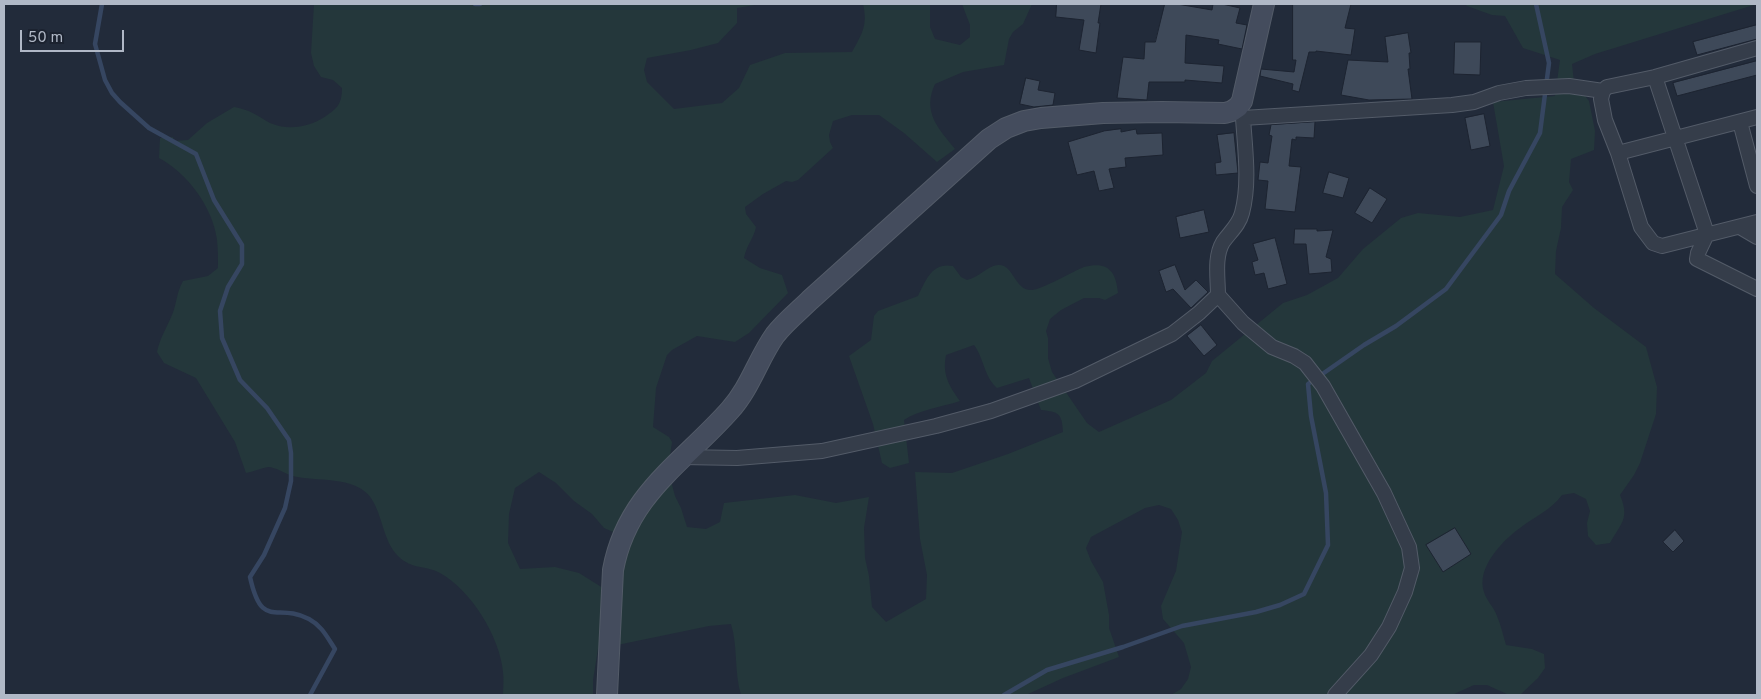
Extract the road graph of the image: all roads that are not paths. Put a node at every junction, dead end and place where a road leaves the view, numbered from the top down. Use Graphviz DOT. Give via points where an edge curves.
graph roads {
  1 [pos="1264,4"];
  2 [pos="1757,48"];
  3 [pos="1655,77"];
  4 [pos="1604,90"];
  5 [pos="1241,112"];
  6 [pos="1757,116"];
  7 [pos="1740,122"];
  8 [pos="1676,138"];
  9 [pos="1618,153"];
  10 [pos="1757,186"];
  11 [pos="1757,222"];
  12 [pos="1740,227"];
  13 [pos="1707,234"];
  14 [pos="1757,237"];
  15 [pos="1757,289"];
  16 [pos="1218,295"];
  17 [pos="682,457"];
  18 [pos="607,695"];
  19 [pos="1334,695"];
  1 -- 5 [label="main road"];
  2 -- 3 [label="street"];
  3 -- 4 [label="street"];
  3 -- 8 [label="street"];
  4 -- 5 [label="street" via="1569,86 1526,88 1452,105"];
  4 -- 9 [label="street" via="1601,99 1605,120"];
  5 -- 16 [label="street" via="1247,174 1242,212 1217,259"];
  5 -- 17 [label="main road" via="1041,118 1024,120 1006,128 989,139 785,325 775,336 736,403"];
  6 -- 7 [label="street"];
  7 -- 8 [label="street"];
  7 -- 10 [label="street"];
  8 -- 9 [label="street"];
  8 -- 13 [label="street"];
  9 -- 13 [label="street" via="1641,228 1653,243 1662,246"];
  11 -- 12 [label="street"];
  12 -- 13 [label="street"];
  12 -- 14 [label="street"];
  13 -- 15 [label="street" via="1697,260"];
  16 -- 17 [label="street" via="1172,334 1075,380 991,411 822,452 737,458"];
  16 -- 19 [label="street" via="1272,347 1304,363 1323,386 1387,500 1409,547 1412,568 1389,627 1370,655"];
  17 -- 18 [label="main road" via="646,496 627,525 616,552"];
}
